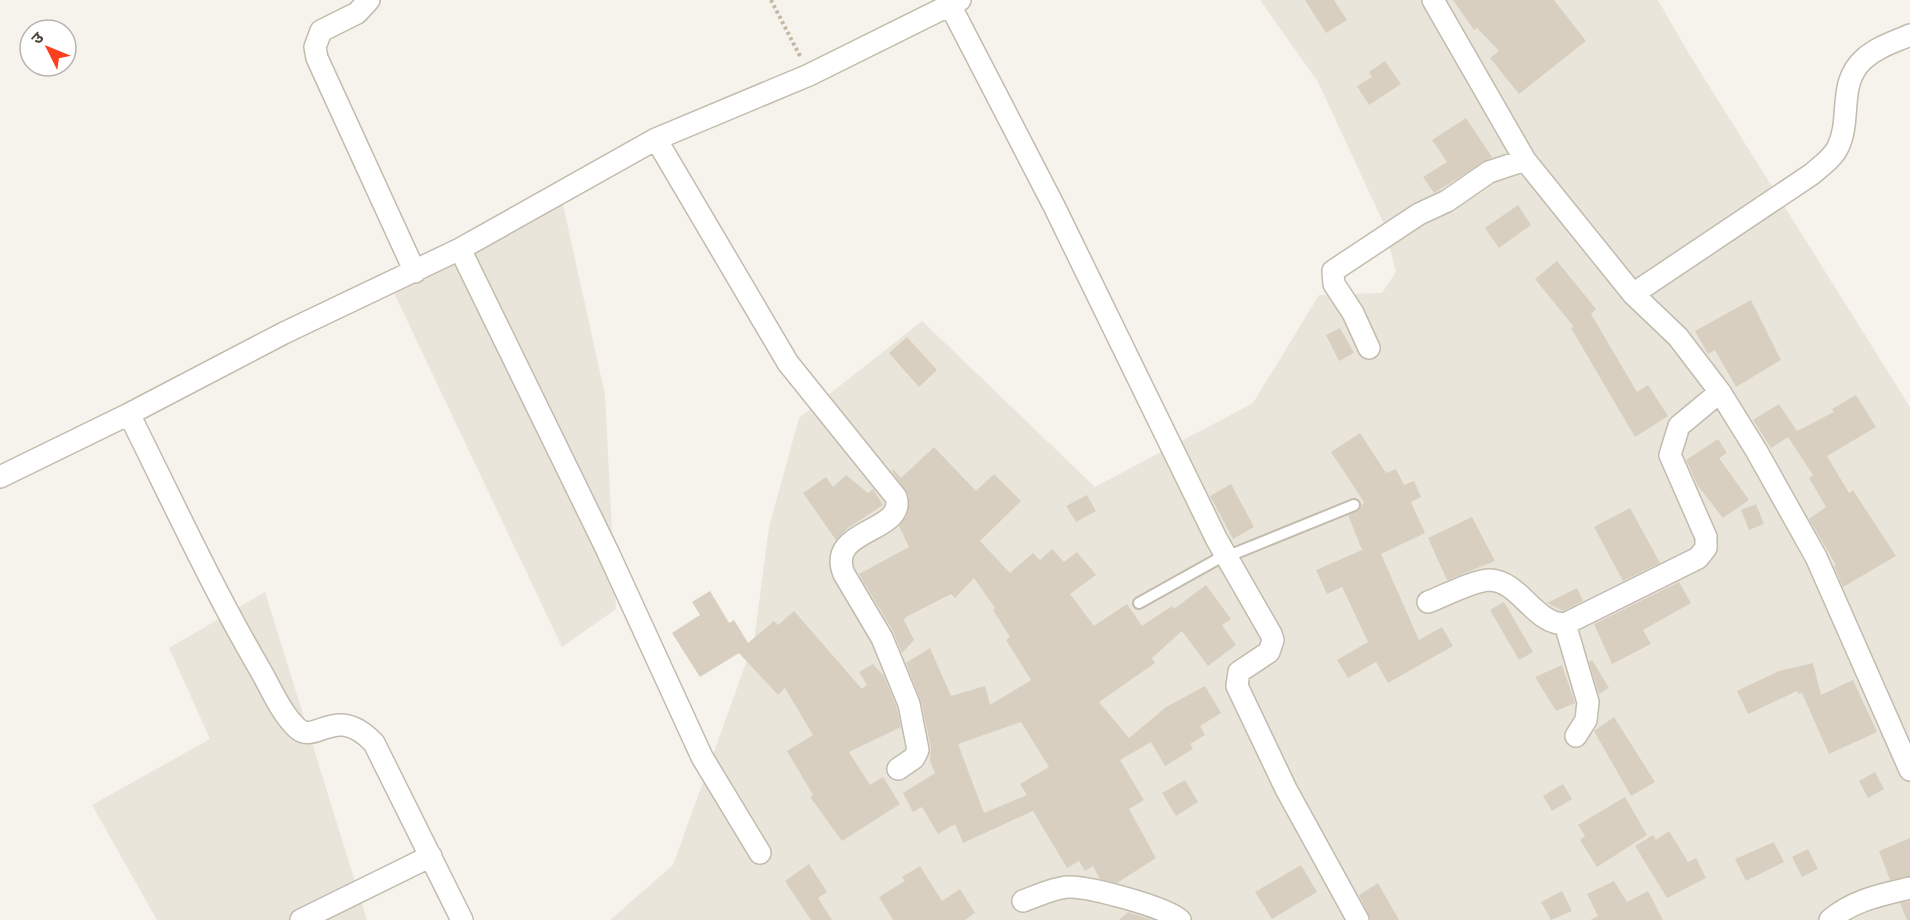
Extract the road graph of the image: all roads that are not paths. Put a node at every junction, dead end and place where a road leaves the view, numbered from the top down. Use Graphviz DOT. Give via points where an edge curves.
graph roads {
  1 [pos="369,0"];
  2 [pos="1433,0"];
  3 [pos="955,2"];
  4 [pos="1910,35"];
  5 [pos="656,140"];
  6 [pos="1525,160"];
  7 [pos="460,249"];
  8 [pos="415,272"];
  9 [pos="1633,294"];
  10 [pos="1369,348"];
  11 [pos="1719,392"];
  12 [pos="129,414"];
  13 [pos="0,477"];
  14 [pos="1354,505"];
  15 [pos="1226,556"];
  16 [pos="1139,603"];
  17 [pos="1428,603"];
  18 [pos="1565,624"];
  19 [pos="1575,736"];
  20 [pos="898,769"];
  21 [pos="1910,770"];
  22 [pos="760,853"];
  23 [pos="431,856"];
  24 [pos="1910,888"];
  25 [pos="1023,901"];
  26 [pos="301,920"];
  27 [pos="462,920"];
  28 [pos="1180,920"];
  29 [pos="1358,920"];
  30 [pos="1830,920"];
  1 -- 8 [label="street" via="357,13 321,31 315,47"];
  2 -- 6 [label="street"];
  3 -- 5 [label="street" via="810,75"];
  3 -- 15 [label="street"];
  4 -- 9 [label="street" via="1878,49 1856,68 1848,82 1839,147 1829,160"];
  5 -- 7 [label="street"];
  5 -- 20 [label="street" via="788,363 898,502 893,514 849,543 840,560 844,574 890,653 909,704 918,750 914,758"];
  6 -- 9 [label="street"];
  6 -- 10 [label="street" via="1489,172 1333,271 1334,284"];
  7 -- 8 [label="street"];
  7 -- 22 [label="street" via="607,550 702,757"];
  8 -- 12 [label="street" via="284,333"];
  9 -- 11 [label="street" via="1678,338"];
  11 -- 18 [label="street" via="1679,426 1670,454 1706,537 1703,554 1690,564"];
  11 -- 21 [label="street" via="1816,557"];
  12 -- 13 [label="street"];
  12 -- 23 [label="street" via="245,644 289,719 307,733 342,723 363,731 377,749"];
  14 -- 15 [label="lane"];
  15 -- 16 [label="lane"];
  15 -- 29 [label="street" via="1273,640 1269,652 1239,672 1237,686 1286,789"];
  17 -- 18 [label="street" via="1490,580 1510,589 1550,622"];
  18 -- 19 [label="street" via="1588,702 1586,720"];
  23 -- 26 [label="street"];
  23 -- 27 [label="street"];
  24 -- 30 [label="street" via="1870,897"];
  25 -- 28 [label="street" via="1058,888 1083,888 1166,911"];
}
